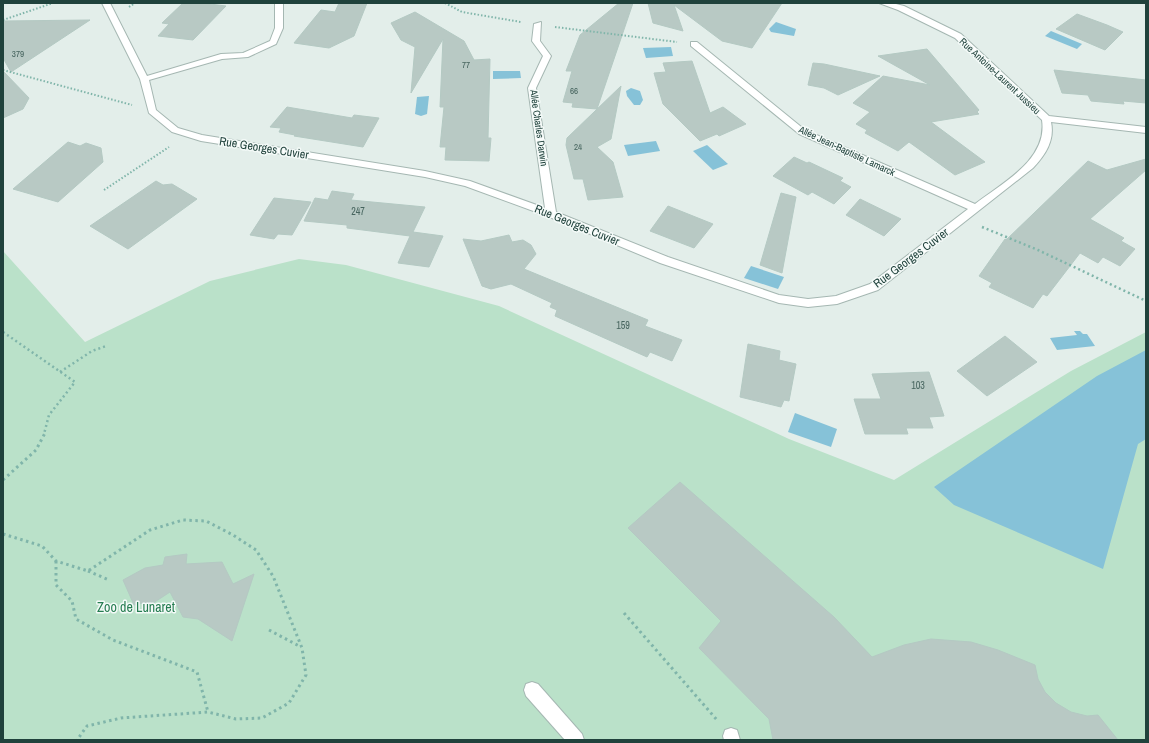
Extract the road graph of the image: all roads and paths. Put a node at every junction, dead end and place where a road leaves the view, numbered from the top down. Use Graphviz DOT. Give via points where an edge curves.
graph roads {
  1 [pos="53,3"];
  2 [pos="106,3"];
  3 [pos="278,3"];
  4 [pos="445,3"];
  5 [pos="883,3"];
  6 [pos="3,20"];
  7 [pos="538,24"];
  8 [pos="694,44"];
  9 [pos="3,70"];
  10 [pos="144,79"];
  11 [pos="152,111"];
  12 [pos="1046,119"];
  13 [pos="1146,130"];
  14 [pos="187,134"];
  15 [pos="104,190"];
  16 [pos="975,208"];
  17 [pos="551,214"];
  18 [pos="962,219"];
  19 [pos="1146,301"];
  20 [pos="3,332"];
  21 [pos="106,346"];
  22 [pos="60,372"];
  23 [pos="3,480"];
  24 [pos="3,534"];
  25 [pos="56,561"];
  26 [pos="88,571"];
  27 [pos="109,580"];
  28 [pos="624,613"];
  29 [pos="269,630"];
  30 [pos="302,648"];
  31 [pos="532,690"];
  32 [pos="208,712"];
  33 [pos="731,738"];
  34 [pos="77,740"];
  35 [pos="576,740"];
  1 -- 6 [label="path"];
  2 -- 10 [label="street"];
  3 -- 10 [label="street" via="279,28 273,42 245,55 220,58"];
  4 -- 7 [label="path" via="462,12"];
  5 -- 12 [label="street, Rue Antoine-Laurent Jussieu" via="901,8 958,36"];
  7 -- 8 [label="path"];
  7 -- 17 [label="street, Allée Charles Darwin" via="536,41 547,56 532,88"];
  8 -- 16 [label="street, Allée Jean-Baptiste Lamarck" via="802,132"];
  9 -- 11 [label="path"];
  10 -- 11 [label="street"];
  11 -- 14 [label="street, Rue Georges Cuvier" via="175,130"];
  12 -- 13 [label="street, Rue Antoine-Laurent Jussieu"];
  12 -- 16 [label="street, Rue Georges Cuvier" via="1048,138 1042,154"];
  14 -- 15 [label="path"];
  14 -- 17 [label="street, Rue Georges Cuvier" via="209,140 467,183"];
  16 -- 18 [label="street, Rue Georges Cuvier"];
  17 -- 18 [label="street, Rue Georges Cuvier" via="671,262 779,299 808,303 837,300 874,287"];
  18 -- 19 [label="path" via="1038,250"];
  20 -- 22 [label="path"];
  21 -- 22 [label="path" via="92,351"];
  22 -- 23 [label="path" via="75,382 49,415 44,435 36,450"];
  24 -- 25 [label="path" via="42,546"];
  25 -- 26 [label="path"];
  25 -- 32 [label="path" via="56,585 72,601 76,619 113,640 197,672"];
  26 -- 27 [label="path"];
  26 -- 30 [label="path" via="150,530 184,520 206,521 256,550 273,576"];
  28 -- 33 [label="path"];
  29 -- 30 [label="path"];
  30 -- 32 [label="path" via="306,675 289,703 262,718 236,718"];
  31 -- 35 [label="street"];
  32 -- 34 [label="path" via="120,718 87,726"];
}
